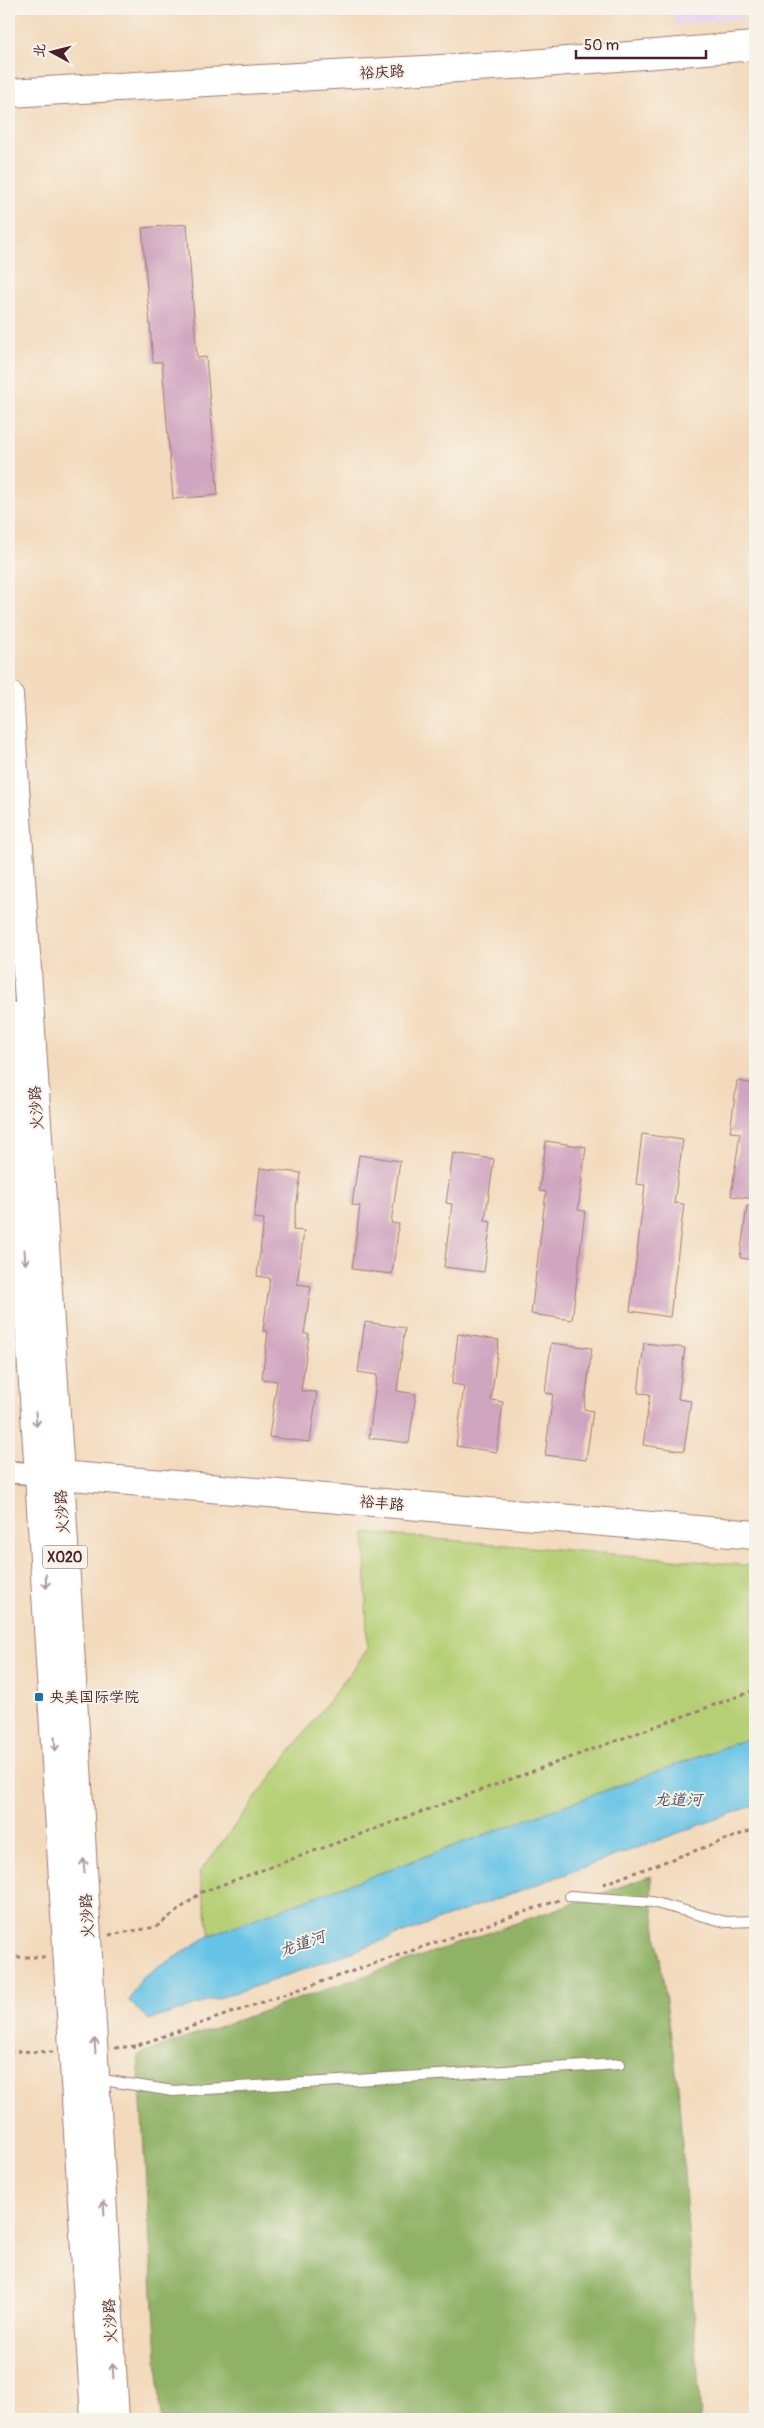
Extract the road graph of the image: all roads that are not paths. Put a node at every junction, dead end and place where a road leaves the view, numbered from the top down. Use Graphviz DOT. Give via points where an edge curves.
graph roads {
  1 [pos="755,46"];
  2 [pos="9,93"];
  3 [pos="9,696"];
  4 [pos="10,725"];
  5 [pos="9,1016"];
  6 [pos="9,1472"];
  7 [pos="50,1475"];
  8 [pos="755,1535"];
  9 [pos="570,1896"];
  10 [pos="755,1921"];
  11 [pos="84,2052"];
  12 [pos="620,2064"];
  13 [pos="96,2078"];
  14 [pos="95,2419"];
  15 [pos="115,2419"];
  1 -- 2 [label="main road, 裕庆路" via="520,64"];
  3 -- 4 [label="main road, 火沙路 / X020"];
  4 -- 7 [label="main road, 火沙路 / X020"];
  5 -- 7 [label="main road, 火沙路 / X020, one-way"];
  6 -- 7 [label="street, 裕丰路"];
  7 -- 8 [label="main road, 裕丰路"];
  7 -- 11 [label="main road, 火沙路 / X020, one-way" via="68,1957"];
  11 -- 7 [label="main road, 火沙路 / X020, one-way" via="89,1938"];
  9 -- 10 [label="lane" via="652,1902 726,1922"];
  11 -- 13 [label="main road, 火沙路 / X020"];
  11 -- 14 [label="main road, 火沙路 / X020"];
  12 -- 13 [label="lane" via="173,2091"];
  15 -- 13 [label="main road, 火沙路 / X020, one-way"];
}
